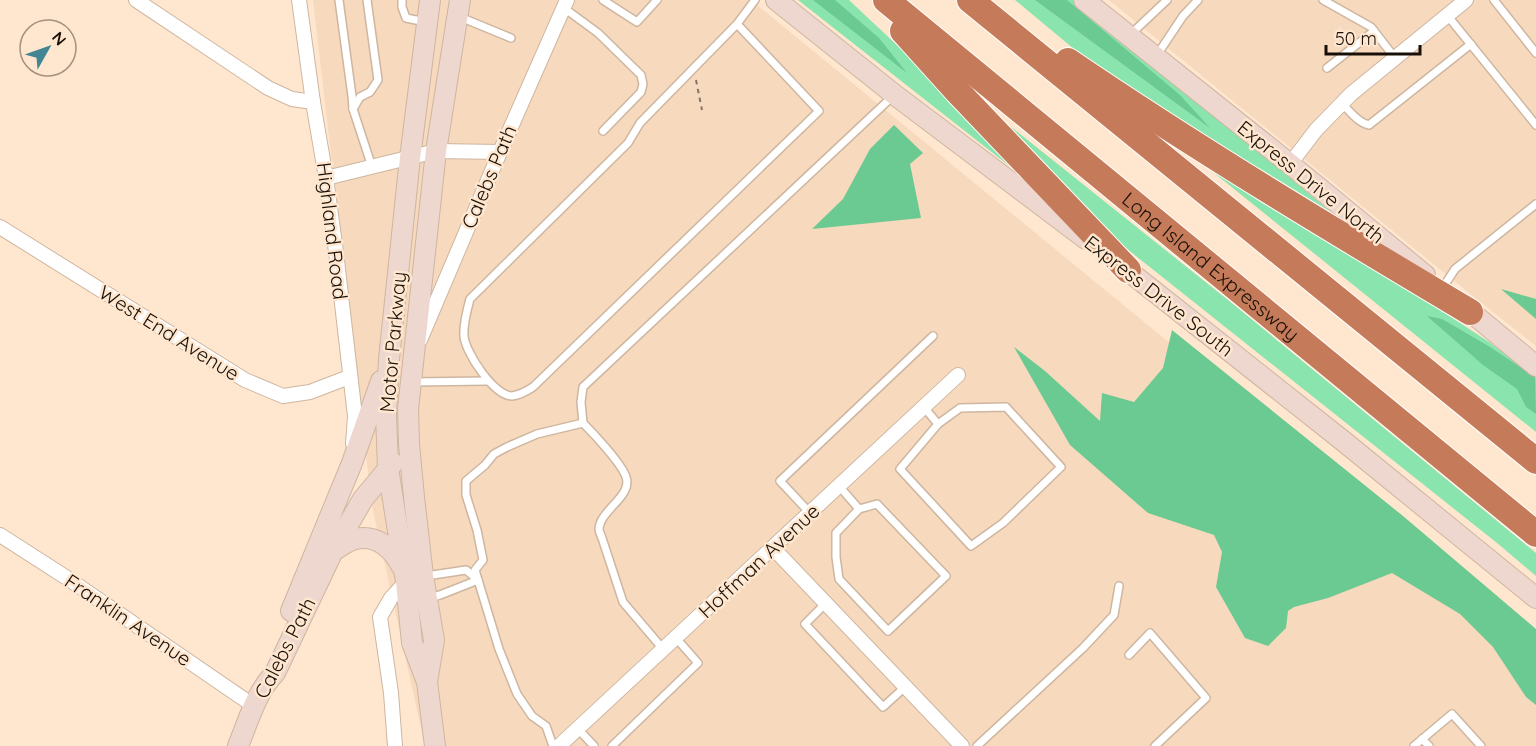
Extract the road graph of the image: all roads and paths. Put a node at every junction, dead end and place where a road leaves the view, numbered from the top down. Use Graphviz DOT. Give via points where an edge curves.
graph roads {
  1 [pos="136,0"];
  2 [pos="299,0"];
  3 [pos="339,0"];
  4 [pos="367,0"];
  5 [pos="402,0"];
  6 [pos="430,0"];
  7 [pos="603,0"];
  8 [pos="657,0"];
  9 [pos="755,0"];
  10 [pos="776,0"];
  11 [pos="879,0"];
  12 [pos="886,0"];
  13 [pos="970,0"];
  14 [pos="984,0"];
  15 [pos="1084,0"];
  16 [pos="1167,0"];
  17 [pos="1198,0"];
  18 [pos="1323,0"];
  19 [pos="1466,0"];
  20 [pos="1494,0"];
  21 [pos="566,4"];
  22 [pos="459,8"];
  23 [pos="1447,15"];
  24 [pos="428,23"];
  25 [pos="737,24"];
  26 [pos="1374,31"];
  27 [pos="1129,36"];
  28 [pos="511,38"];
  29 [pos="1471,44"];
  30 [pos="1536,53"];
  31 [pos="1155,57"];
  32 [pos="1395,57"];
  33 [pos="1327,68"];
  34 [pos="694,74"];
  35 [pos="895,94"];
  36 [pos="313,102"];
  37 [pos="1342,104"];
  38 [pos="353,109"];
  39 [pos="702,110"];
  40 [pos="1536,125"];
  41 [pos="603,131"];
  42 [pos="436,151"];
  43 [pos="500,152"];
  44 [pos="410,158"];
  45 [pos="1290,164"];
  46 [pos="372,167"];
  47 [pos="326,178"];
  48 [pos="1536,204"];
  49 [pos="0,227"];
  50 [pos="1128,270"];
  51 [pos="1442,289"];
  52 [pos="1470,312"];
  53 [pos="933,336"];
  54 [pos="414,355"];
  55 [pos="389,359"];
  56 [pos="1536,366"];
  57 [pos="958,375"];
  58 [pos="349,377"];
  59 [pos="488,381"];
  60 [pos="411,382"];
  61 [pos="923,406"];
  62 [pos="583,423"];
  63 [pos="938,424"];
  64 [pos="409,444"];
  65 [pos="1536,461"];
  66 [pos="352,463"];
  67 [pos="388,468"];
  68 [pos="839,486"];
  69 [pos="860,509"];
  70 [pos="810,513"];
  71 [pos="0,534"];
  72 [pos="1536,534"];
  73 [pos="773,548"];
  74 [pos="333,551"];
  75 [pos="411,576"];
  76 [pos="478,580"];
  77 [pos="1119,586"];
  78 [pos="427,598"];
  79 [pos="1536,598"];
  80 [pos="826,603"];
  81 [pos="676,638"];
  82 [pos="663,650"];
  83 [pos="1129,655"];
  84 [pos="267,681"];
  85 [pos="427,682"];
  86 [pos="905,687"];
  87 [pos="254,706"];
  88 [pos="578,729"];
  89 [pos="1422,739"];
  90 [pos="238,746"];
  91 [pos="395,746"];
  92 [pos="435,746"];
  93 [pos="559,746"];
  94 [pos="594,746"];
  95 [pos="612,746"];
  96 [pos="962,746"];
  97 [pos="977,746"];
  98 [pos="1155,746"];
  99 [pos="1414,746"];
  100 [pos="1429,746"];
  101 [pos="1481,746"];
  1 -- 36 [label="street" via="268,88 292,99"];
  2 -- 36 [label="street, Highland Road"];
  3 -- 38 [label="lane"];
  4 -- 38 [label="lane" via="378,80"];
  5 -- 24 [label="lane" via="406,18"];
  6 -- 24 [label="main road, Motor Parkway"];
  7 -- 8 [label="lane" via="637,22"];
  9 -- 25 [label="lane"];
  10 -- 35 [label="main road, Express Drive South"];
  11 -- 50 [label="highway" via="957,91"];
  12 -- 72 [label="highway, Long Island Expressway"];
  13 -- 65 [label="highway"];
  14 -- 52 [label="highway" via="1143,110"];
  15 -- 27 [label="main road, Express Drive North"];
  16 -- 27 [label="lane"];
  17 -- 31 [label="lane"];
  18 -- 26 [label="lane"];
  19 -- 23 [label="street"];
  20 -- 30 [label="lane"];
  21 -- 41 [label="lane" via="641,75 641,92"];
  21 -- 43 [label="street, Calebs Path"];
  22 -- 28 [label="lane"];
  22 -- 42 [label="main road, Motor Parkway"];
  23 -- 29 [label="lane"];
  23 -- 32 [label="street"];
  24 -- 44 [label="main road, Motor Parkway"];
  25 -- 59 [label="lane" via="640,123 628,143 470,298 464,335 467,349"];
  25 -- 59 [label="lane" via="819,111 533,387 510,396 500,393"];
  26 -- 32 [label="lane"];
  26 -- 33 [label="lane"];
  27 -- 31 [label="main road, Express Drive North"];
  29 -- 37 [label="lane" via="1369,125"];
  29 -- 40 [label="lane"];
  31 -- 45 [label="main road, Express Drive North"];
  32 -- 37 [label="street"];
  34 -- 39 [label="path"];
  35 -- 50 [label="main road, Express Drive South"];
  35 -- 62 [label="lane" via="584,387"];
  36 -- 47 [label="street, Highland Road"];
  37 -- 45 [label="street"];
  38 -- 46 [label="lane"];
  42 -- 43 [label="street"];
  42 -- 44 [label="street"];
  42 -- 54 [label="main road, Motor Parkway"];
  43 -- 54 [label="street, Calebs Path"];
  44 -- 46 [label="street"];
  44 -- 55 [label="main road, Motor Parkway"];
  45 -- 51 [label="main road, Express Drive North"];
  46 -- 47 [label="street"];
  47 -- 58 [label="street, Highland Road"];
  48 -- 51 [label="lane" via="1455,269"];
  49 -- 58 [label="street, West End Avenue" via="245,380 283,396 310,392"];
  50 -- 79 [label="main road, Express Drive South"];
  51 -- 52 [label="main road, Express Drive North"];
  52 -- 56 [label="main road, Express Drive North"];
  53 -- 70 [label="lane" via="780,481"];
  54 -- 60 [label="main road, Motor Parkway"];
  55 -- 66 [label="main road"];
  55 -- 67 [label="main road, Motor Parkway"];
  57 -- 61 [label="street, Hoffman Avenue"];
  58 -- 66 [label="street, Highland Road" via="355,416"];
  59 -- 60 [label="lane"];
  60 -- 64 [label="main road, Motor Parkway"];
  61 -- 63 [label="lane"];
  61 -- 68 [label="street, Hoffman Avenue"];
  62 -- 76 [label="lane" via="507,447 466,481 483,560 475,570"];
  62 -- 82 [label="lane" via="627,478 626,489 599,529 623,602"];
  63 -- 63 [label="lane" via="960,408 1006,407 1061,467 1003,523 971,546 900,469"];
  64 -- 67 [label="main road, Calebs Path"];
  64 -- 75 [label="main road, Motor Parkway"];
  66 -- 84 [label="main road" via="267,669"];
  67 -- 74 [label="main road, Calebs Path" via="363,499"];
  67 -- 75 [label="main road, Motor Parkway"];
  68 -- 69 [label="lane"];
  68 -- 70 [label="street, Hoffman Avenue"];
  69 -- 69 [label="lane" via="877,504 946,576 888,631 839,579 836,533"];
  70 -- 73 [label="street, Hoffman Avenue"];
  71 -- 87 [label="street, Franklin Avenue"];
  73 -- 80 [label="street"];
  73 -- 81 [label="street, Hoffman Avenue"];
  74 -- 75 [label="main road" via="358,538 376,540 396,555"];
  74 -- 84 [label="main road, Calebs Path" via="275,673"];
  75 -- 76 [label="lane" via="466,570"];
  75 -- 78 [label="main road, Motor Parkway"];
  75 -- 85 [label="main road, Motor Parkway" via="412,643"];
  75 -- 91 [label="street" via="380,617"];
  76 -- 78 [label="lane"];
  76 -- 93 [label="lane" via="517,694"];
  77 -- 97 [label="lane" via="1114,615"];
  78 -- 85 [label="main road, Motor Parkway" via="434,640"];
  80 -- 86 [label="street"];
  80 -- 86 [label="lane" via="806,624 884,707"];
  81 -- 82 [label="street, Hoffman Avenue"];
  81 -- 95 [label="lane" via="698,663"];
  82 -- 88 [label="street, Hoffman Avenue"];
  83 -- 98 [label="lane" via="1150,633 1206,698"];
  84 -- 87 [label="main road, Calebs Path"];
  85 -- 92 [label="main road, Motor Parkway"];
  86 -- 96 [label="street"];
  87 -- 90 [label="main road, Calebs Path"];
  88 -- 93 [label="street, Hoffman Avenue"];
  88 -- 94 [label="lane"];
  89 -- 99 [label="lane"];
  89 -- 100 [label="lane"];
  89 -- 101 [label="lane" via="1452,714"];
}
